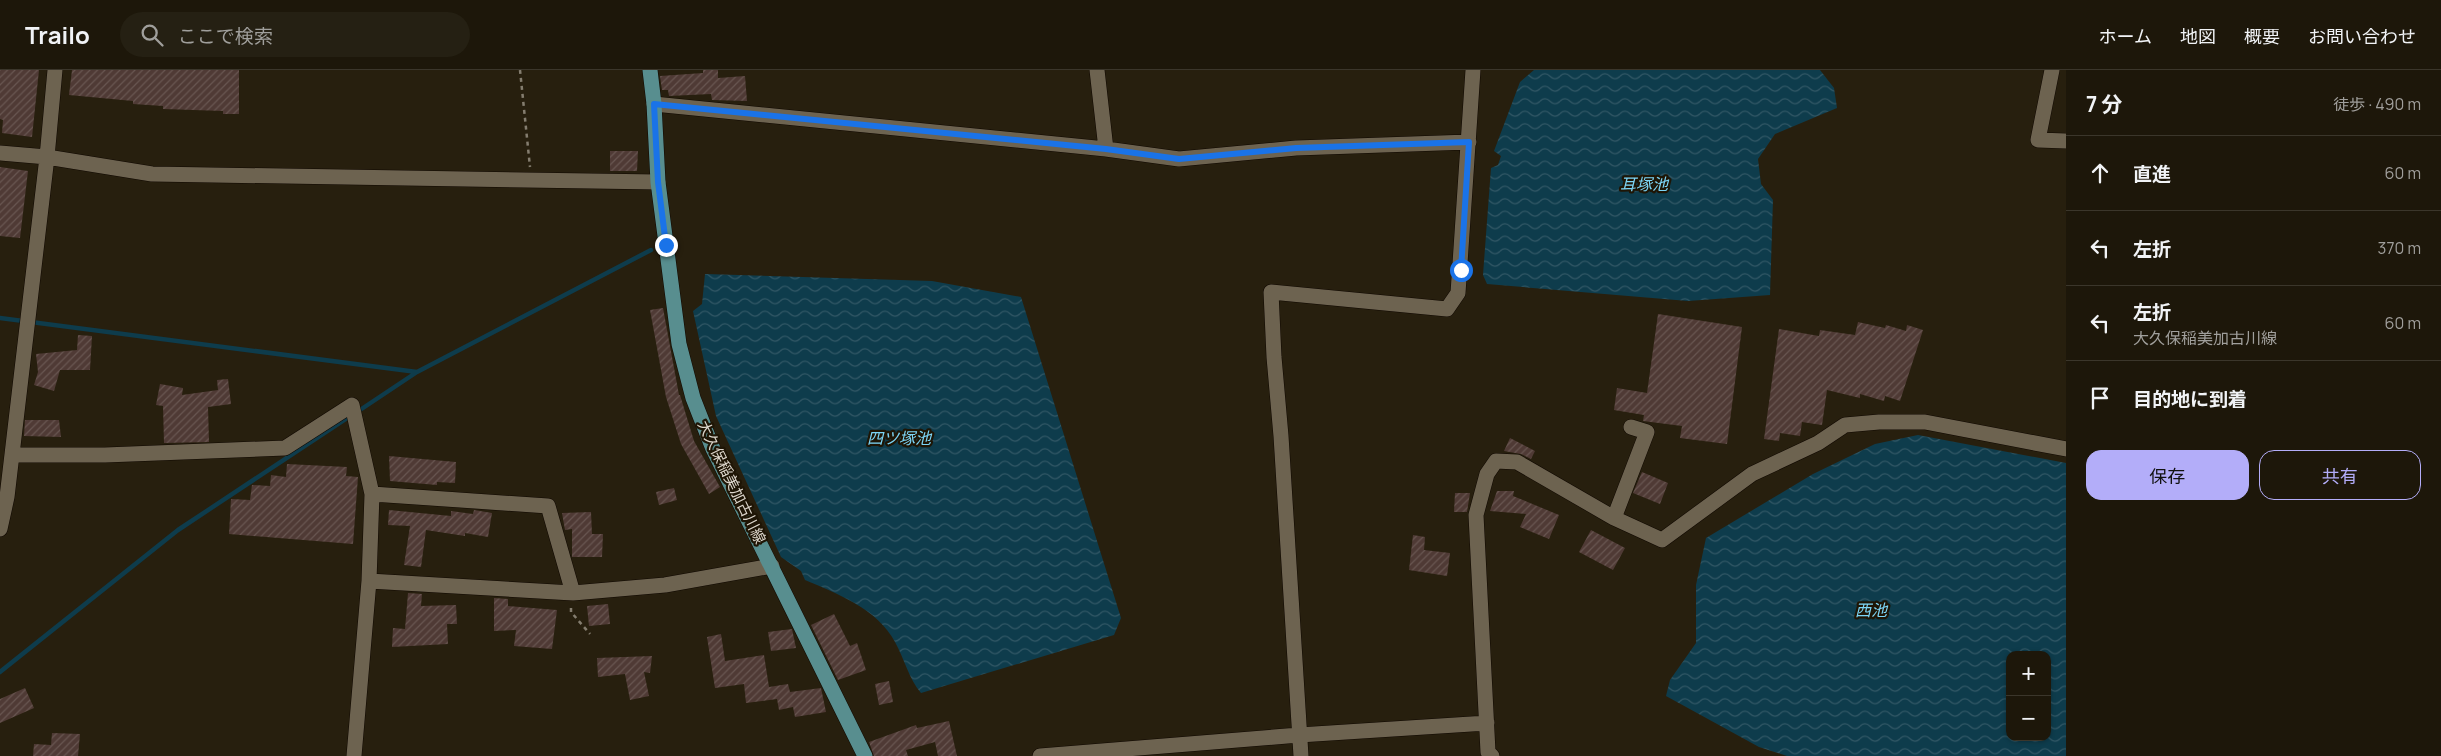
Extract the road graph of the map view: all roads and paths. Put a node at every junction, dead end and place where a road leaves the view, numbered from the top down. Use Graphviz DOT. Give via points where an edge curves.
graph roads {
  1 [pos="55,70"];
  2 [pos="520,70"];
  3 [pos="650,70"];
  4 [pos="1097,70"];
  5 [pos="1473,70"];
  6 [pos="2052,70"];
  7 [pos="654,104"];
  8 [pos="2066,141"];
  9 [pos="1469,142"];
  10 [pos="1106,149"];
  11 [pos="0,153"];
  12 [pos="47,158"];
  13 [pos="532,181"];
  14 [pos="658,182"];
  15 [pos="1631,427"];
  16 [pos="2066,449"];
  17 [pos="12,455"];
  18 [pos="372,494"];
  19 [pos="4,497"];
  20 [pos="1614,518"];
  21 [pos="0,529"];
  22 [pos="772,566"];
  23 [pos="369,581"];
  24 [pos="573,593"];
  25 [pos="590,634"];
  26 [pos="1487,723"];
  27 [pos="1299,735"];
  28 [pos="354,756"];
  29 [pos="865,756"];
  30 [pos="1040,756"];
  31 [pos="1301,756"];
  32 [pos="1492,756"];
  1 -- 12 [label="street"];
  2 -- 13 [label="path"];
  3 -- 7 [label="main road, 大久保稲美加古川線"];
  4 -- 10 [label="street"];
  5 -- 9 [label="street"];
  6 -- 8 [label="street" via="2038,140"];
  7 -- 10 [label="street"];
  7 -- 14 [label="main road, 大久保稲美加古川線"];
  9 -- 10 [label="street" via="1296,148 1179,159"];
  9 -- 27 [label="street" via="1458,293 1447,309 1271,292"];
  11 -- 12 [label="street"];
  12 -- 13 [label="street" via="152,174"];
  12 -- 17 [label="street"];
  13 -- 14 [label="street"];
  14 -- 22 [label="main road, 大久保稲美加古川線" via="679,344 693,398 713,449"];
  15 -- 20 [label="street" via="1647,432"];
  16 -- 20 [label="street" via="1925,422 1845,425 1818,443 1752,474 1662,540"];
  17 -- 18 [label="street" via="285,448 352,405"];
  17 -- 19 [label="street"];
  18 -- 23 [label="street"];
  18 -- 24 [label="street" via="548,506"];
  19 -- 21 [label="street"];
  20 -- 26 [label="street" via="1517,462 1496,461 1487,474 1476,515"];
  22 -- 24 [label="street" via="665,585"];
  22 -- 29 [label="main road, 大久保稲美加古川線"];
  23 -- 24 [label="street"];
  23 -- 28 [label="street"];
  24 -- 25 [label="path" via="571,612"];
  26 -- 27 [label="street"];
  26 -- 32 [label="street" via="1488,752"];
  27 -- 30 [label="street"];
  27 -- 31 [label="street"];
}
